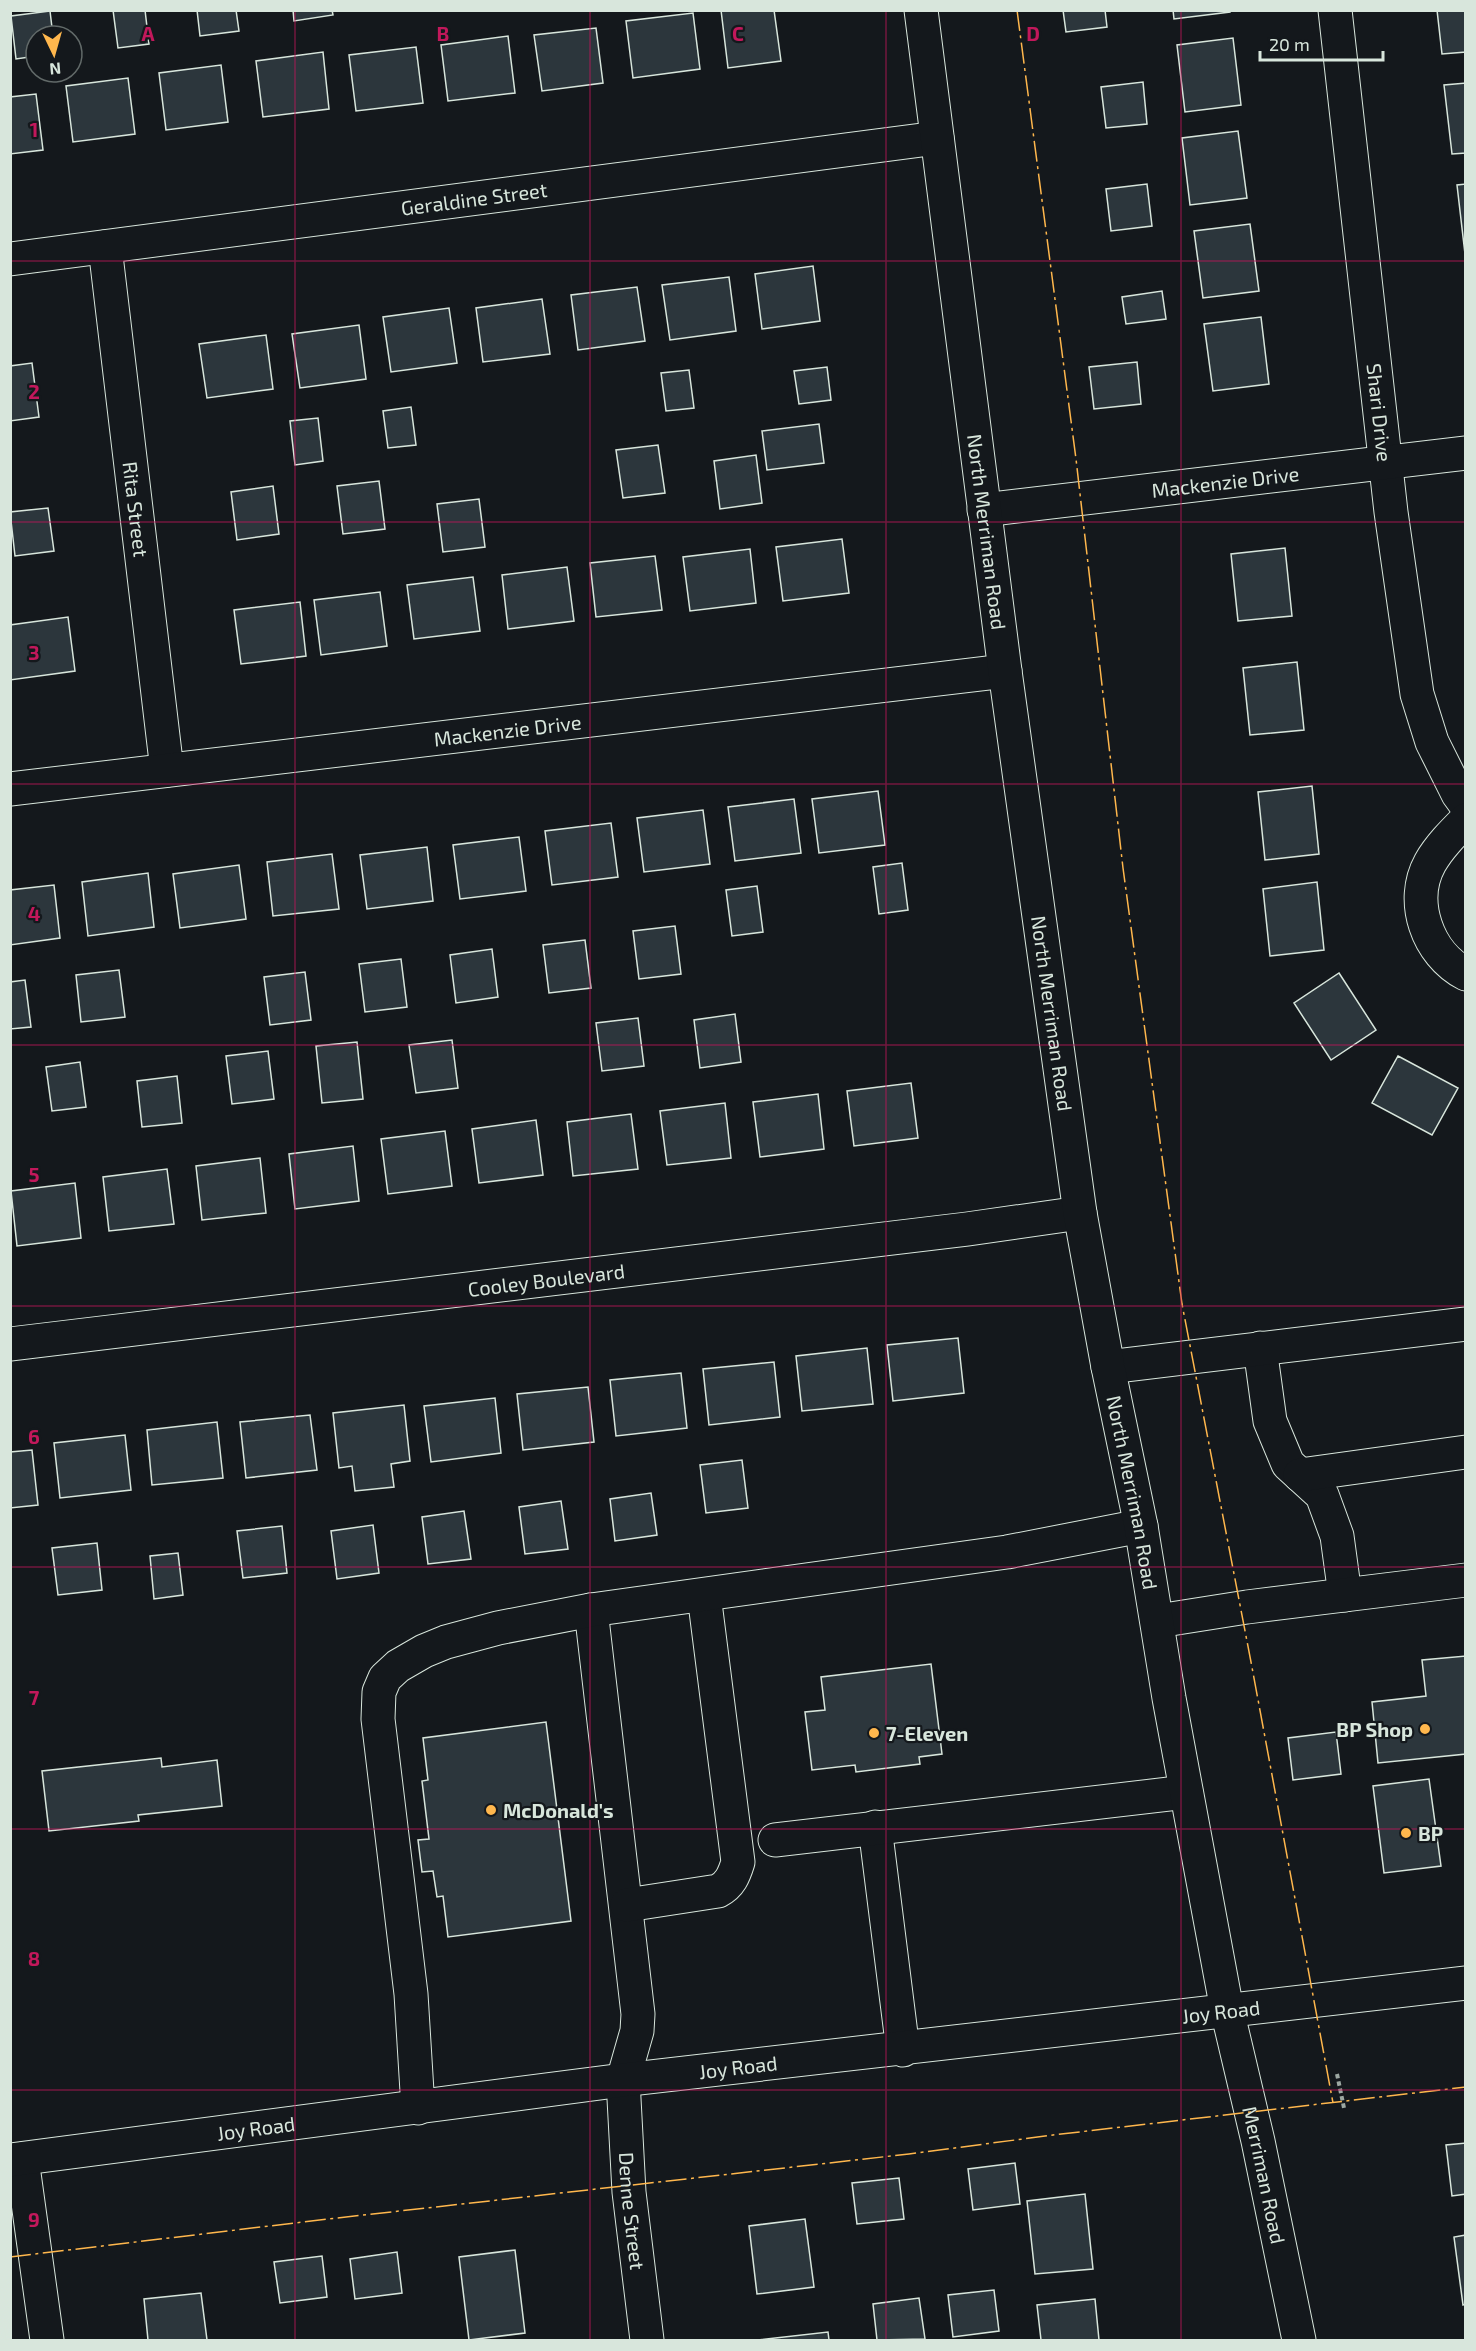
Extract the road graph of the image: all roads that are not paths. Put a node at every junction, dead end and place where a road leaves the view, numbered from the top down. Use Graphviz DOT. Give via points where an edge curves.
graph roads {
  1 [pos="921,10"];
  2 [pos="1335,10"];
  3 [pos="937,138"];
  4 [pos="105,247"];
  5 [pos="10,259"];
  6 [pos="1466,453"];
  7 [pos="1385,464"];
  8 [pos="984,510"];
  9 [pos="1005,671"];
  10 [pos="167,770"];
  11 [pos="10,789"];
  12 [pos="1466,804"];
  13 [pos="1466,820"];
  14 [pos="1466,974"];
  15 [pos="1080,1213"];
  16 [pos="1466,1324"];
  17 [pos="10,1344"];
  18 [pos="1260,1348"];
  19 [pos="1108,1367"];
  20 [pos="1466,1452"];
  21 [pos="1300,1475"];
  22 [pos="1141,1526"];
  23 [pos="1466,1580"];
  24 [pos="704,1595"];
  25 [pos="1345,1595"];
  26 [pos="591,1610"];
  27 [pos="1158,1621"];
  28 [pos="1186,1792"];
  29 [pos="875,1827"];
  30 [pos="775,1840"];
  31 [pos="627,1905"];
  32 [pos="1466,1983"];
  33 [pos="1227,2010"];
  34 [pos="903,2050"];
  35 [pos="623,2080"];
  36 [pos="418,2108"];
  37 [pos="16,2159"];
  38 [pos="46,2340"];
  39 [pos="647,2340"];
  40 [pos="1299,2340"];
  1 -- 3 [label="street, North Merriman Road"];
  2 -- 7 [label="street, Shari Drive"];
  3 -- 4 [label="street, Geraldine Street"];
  3 -- 8 [label="street, North Merriman Road"];
  4 -- 5 [label="street, Geraldine Street"];
  4 -- 10 [label="street, Rita Street"];
  6 -- 7 [label="street, Mackenzie Drive"];
  7 -- 8 [label="street, Mackenzie Drive"];
  7 -- 12 [label="street, Shari Drive" via="1417,694 1432,742"];
  8 -- 9 [label="street, North Merriman Road"];
  9 -- 10 [label="street, Mackenzie Drive"];
  9 -- 15 [label="street, North Merriman Road"];
  10 -- 11 [label="street, Mackenzie Drive"];
  13 -- 14 [label="street" via="1430,864 1422,898 1428,936 1447,961"];
  15 -- 17 [label="street, Cooley Boulevard"];
  15 -- 19 [label="street, North Merriman Road"];
  16 -- 18 [label="street"];
  18 -- 19 [label="street"];
  18 -- 21 [label="street" via="1270,1421 1288,1464"];
  19 -- 22 [label="street, North Merriman Road"];
  20 -- 21 [label="street"];
  21 -- 25 [label="street" via="1322,1495 1337,1536"];
  22 -- 24 [label="street" via="1007,1552"];
  22 -- 27 [label="street, North Merriman Road"];
  23 -- 25 [label="street"];
  24 -- 26 [label="street"];
  24 -- 31 [label="street" via="738,1862 726,1887 718,1892"];
  25 -- 27 [label="street"];
  26 -- 31 [label="street, Denne Street"];
  26 -- 36 [label="street" via="446,1642 398,1666 385,1678 379,1692 378,1719 411,1994"];
  27 -- 28 [label="street, North Merriman Road"];
  28 -- 29 [label="street"];
  28 -- 33 [label="street, North Merriman Road"];
  29 -- 30 [label="street"];
  29 -- 34 [label="street"];
  31 -- 35 [label="street, Denne Street" via="638,2014"];
  32 -- 33 [label="street, Joy Road"];
  33 -- 34 [label="street, Joy Road"];
  33 -- 40 [label="street, Merriman Road"];
  34 -- 35 [label="street, Joy Road"];
  35 -- 36 [label="street, Joy Road"];
  35 -- 39 [label="street, Denne Street" via="629,2192"];
  36 -- 37 [label="street, Joy Road"];
  37 -- 38 [label="street"];
}
